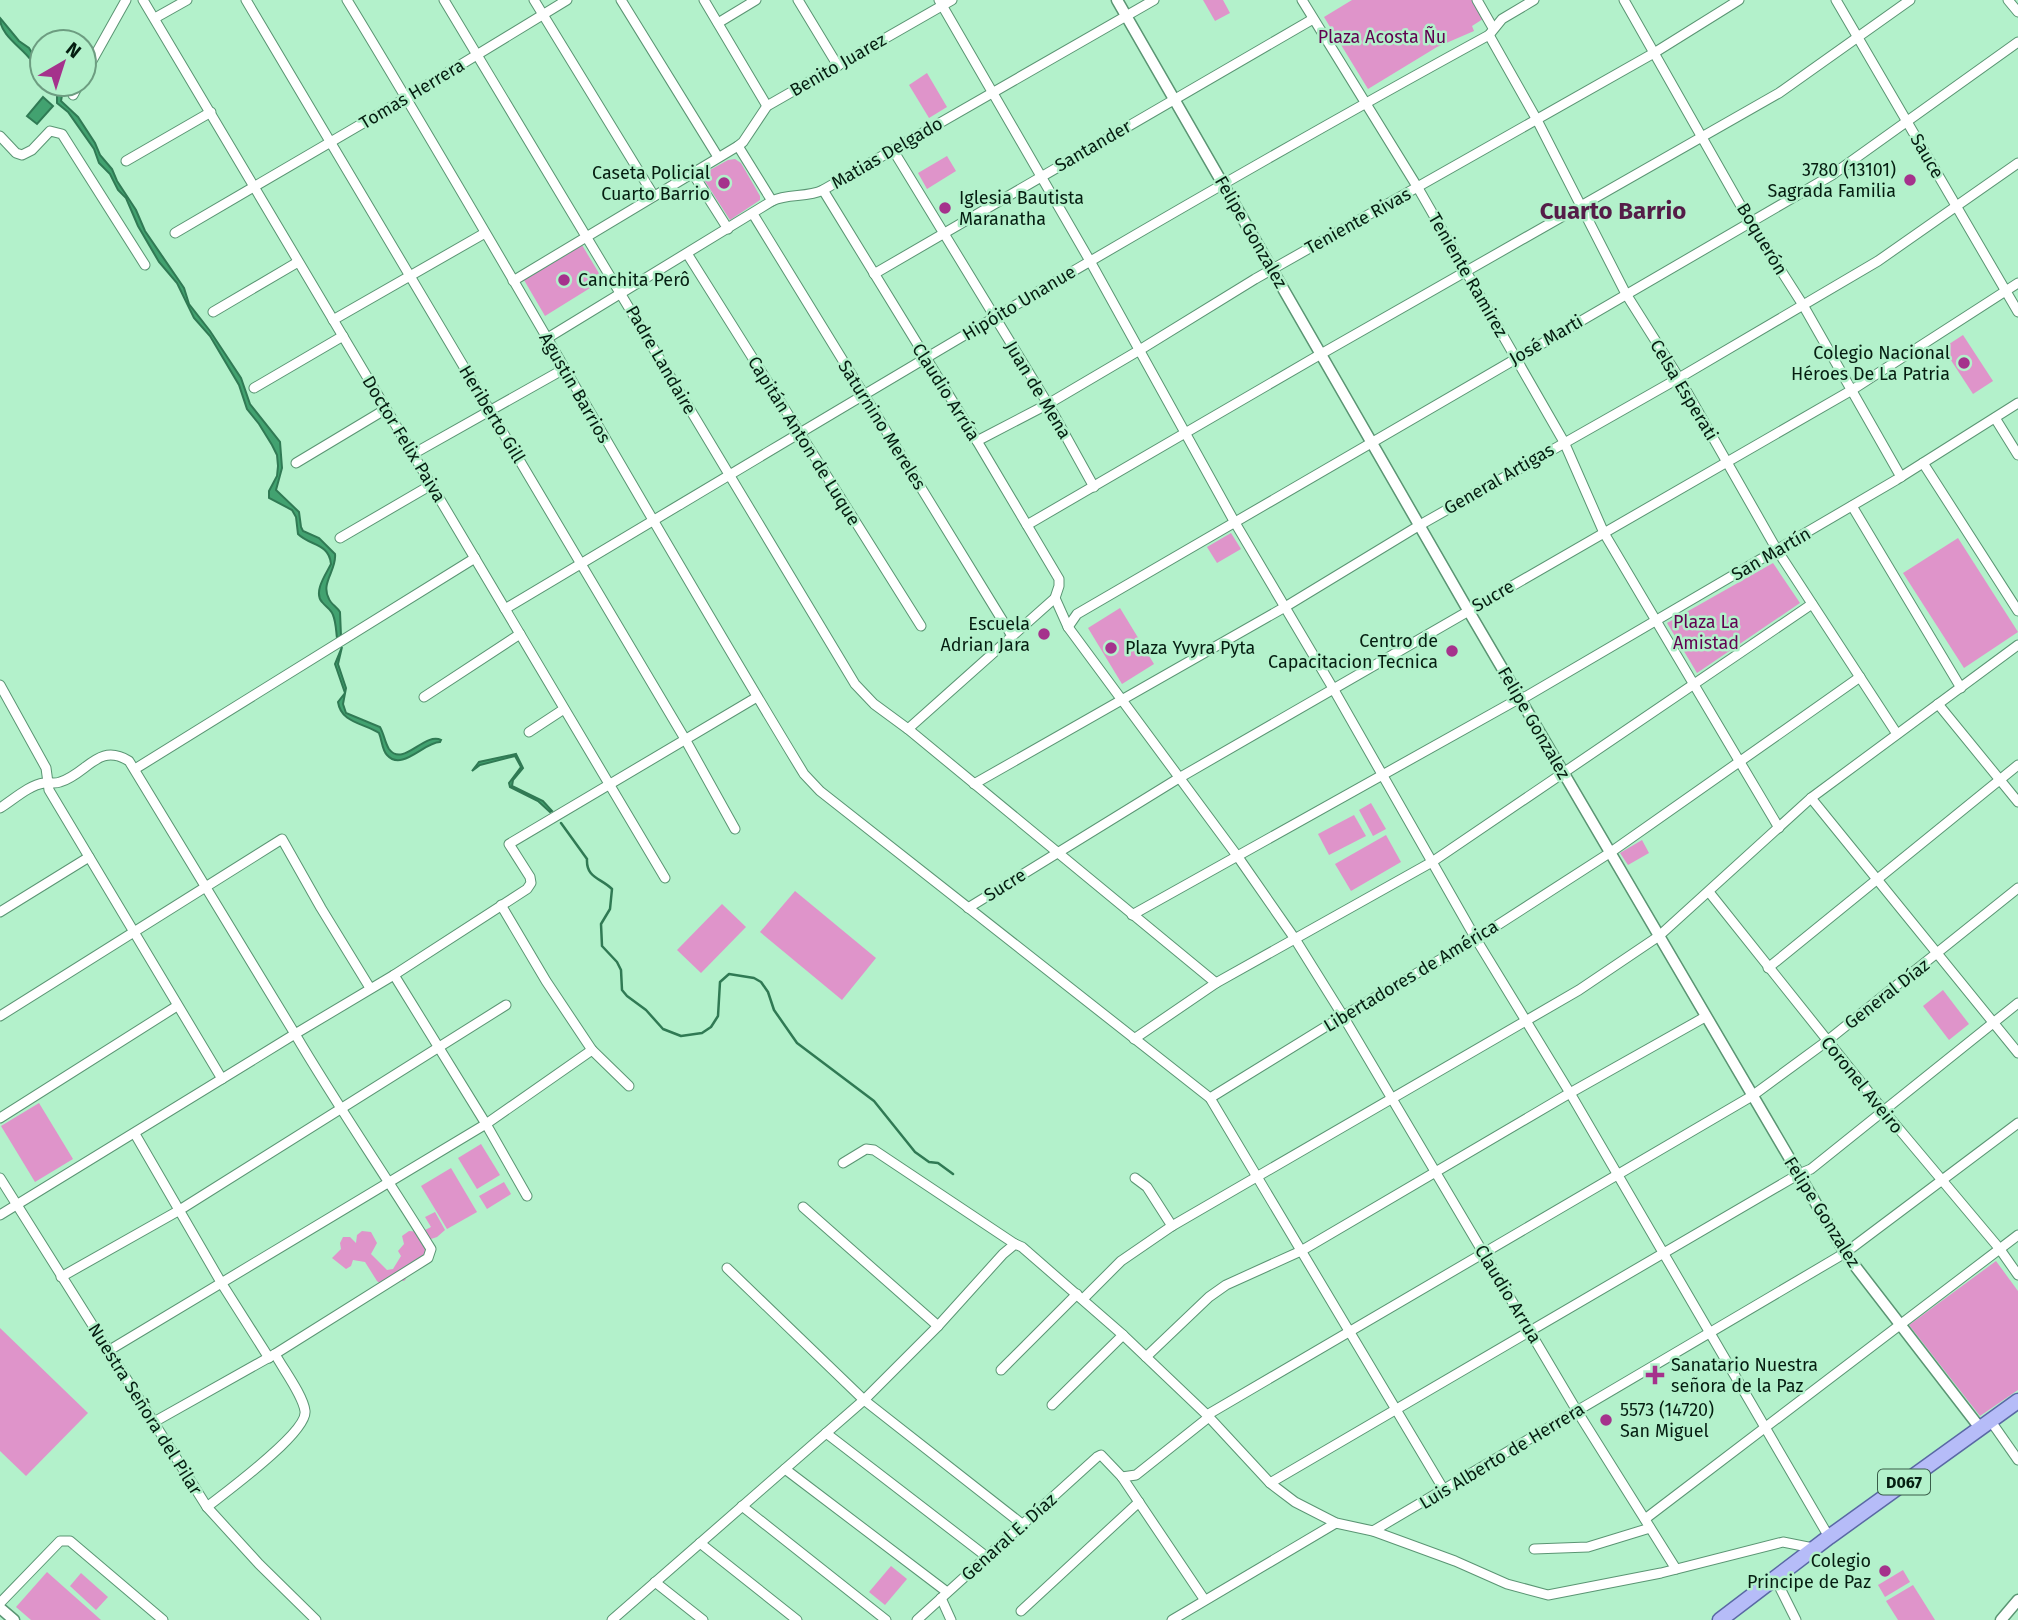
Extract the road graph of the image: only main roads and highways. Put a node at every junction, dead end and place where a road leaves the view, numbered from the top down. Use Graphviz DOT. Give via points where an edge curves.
graph roads {
  1 [pos="2018,1401"];
  2 [pos="1720,1620"];
  1 -- 2 [label="main road, D067"];
}
